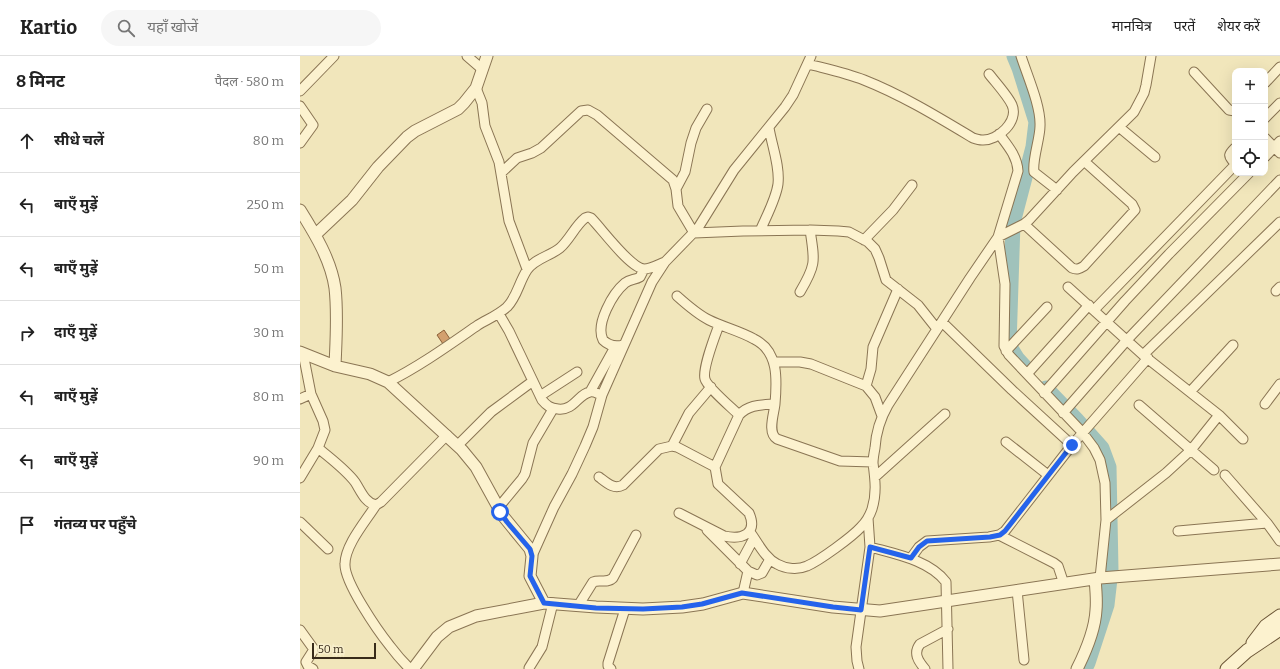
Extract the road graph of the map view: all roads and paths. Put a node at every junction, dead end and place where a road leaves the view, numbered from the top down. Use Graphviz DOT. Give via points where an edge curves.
graph roads {
  1 [pos="334,56"];
  2 [pos="467,56"];
  3 [pos="486,56"];
  4 [pos="1021,56"];
  5 [pos="1151,56"];
  6 [pos="810,60"];
  7 [pos="482,69"];
  8 [pos="1279,71"];
  9 [pos="1194,72"];
  10 [pos="989,74"];
  11 [pos="1268,80"];
  12 [pos="476,88"];
  13 [pos="300,91"];
  14 [pos="1280,103"];
  15 [pos="300,106"];
  16 [pos="707,108"];
  17 [pos="1232,110"];
  18 [pos="1268,115"];
  19 [pos="1119,127"];
  20 [pos="769,128"];
  21 [pos="999,134"];
  22 [pos="1268,140"];
  23 [pos="300,143"];
  24 [pos="1278,147"];
  25 [pos="1232,152"];
  26 [pos="1268,155"];
  27 [pos="1154,157"];
  28 [pos="1232,160"];
  29 [pos="1084,161"];
  30 [pos="1232,168"];
  31 [pos="501,173"];
  32 [pos="1246,176"];
  33 [pos="1280,180"];
  34 [pos="912,184"];
  35 [pos="676,189"];
  36 [pos="1057,190"];
  37 [pos="300,210"];
  38 [pos="1280,222"];
  39 [pos="1021,226"];
  40 [pos="810,230"];
  41 [pos="760,231"];
  42 [pos="694,233"];
  43 [pos="315,234"];
  44 [pos="998,237"];
  45 [pos="864,240"];
  46 [pos="666,262"];
  47 [pos="528,269"];
  48 [pos="644,269"];
  49 [pos="1068,287"];
  50 [pos="898,289"];
  51 [pos="800,292"];
  52 [pos="677,296"];
  53 [pos="1046,307"];
  54 [pos="1091,307"];
  55 [pos="499,314"];
  56 [pos="1106,321"];
  57 [pos="719,325"];
  58 [pos="940,325"];
  59 [pos="1127,340"];
  60 [pos="1233,345"];
  61 [pos="619,346"];
  62 [pos="1006,351"];
  63 [pos="301,353"];
  64 [pos="1146,357"];
  65 [pos="774,362"];
  66 [pos="335,366"];
  67 [pos="577,372"];
  68 [pos="1027,374"];
  69 [pos="533,381"];
  70 [pos="388,382"];
  71 [pos="1280,384"];
  72 [pos="866,386"];
  73 [pos="711,387"];
  74 [pos="590,392"];
  75 [pos="1044,392"];
  76 [pos="1190,392"];
  77 [pos="311,394"];
  78 [pos="602,395"];
  79 [pos="540,396"];
  80 [pos="300,398"];
  81 [pos="775,404"];
  82 [pos="1265,404"];
  83 [pos="1139,405"];
  84 [pos="553,408"];
  85 [pos="1063,412"];
  86 [pos="945,414"];
  87 [pos="740,415"];
  88 [pos="1219,415"];
  89 [pos="882,416"];
  90 [pos="1082,432"];
  91 [pos="447,435"];
  92 [pos="1243,439"];
  93 [pos="1006,442"];
  94 [pos="458,445"];
  95 [pos="1072,445"];
  96 [pos="672,446"];
  97 [pos="318,448"];
  98 [pos="1191,450"];
  99 [pos="873,462"];
  100 [pos="715,467"];
  101 [pos="1214,470"];
  102 [pos="1048,475"];
  103 [pos="1225,475"];
  104 [pos="599,477"];
  105 [pos="875,477"];
  106 [pos="300,478"];
  107 [pos="376,505"];
  108 [pos="498,508"];
  109 [pos="679,513"];
  110 [pos="868,518"];
  111 [pos="1106,520"];
  112 [pos="300,522"];
  113 [pos="1267,523"];
  114 [pos="1178,531"];
  115 [pos="636,535"];
  116 [pos="752,535"];
  117 [pos="1000,535"];
  118 [pos="718,537"];
  119 [pos="1280,541"];
  120 [pos="870,547"];
  121 [pos="328,549"];
  122 [pos="532,556"];
  123 [pos="911,558"];
  124 [pos="770,559"];
  125 [pos="740,564"];
  126 [pos="1280,564"];
  127 [pos="748,571"];
  128 [pos="1103,578"];
  129 [pos="1064,584"];
  130 [pos="1017,590"];
  131 [pos="742,593"];
  132 [pos="947,600"];
  133 [pos="549,603"];
  134 [pos="578,606"];
  135 [pos="625,609"];
  136 [pos="861,610"];
  137 [pos="1280,616"];
  138 [pos="948,629"];
  139 [pos="1280,629"];
  140 [pos="300,630"];
  141 [pos="1247,651"];
  142 [pos="1024,660"];
  143 [pos="313,669"];
  144 [pos="411,669"];
  145 [pos="527,669"];
  146 [pos="611,669"];
  147 [pos="859,669"];
  148 [pos="925,669"];
  149 [pos="948,669"];
  150 [pos="1077,669"];
  151 [pos="1226,669"];
  1 -- 13 [label="street"];
  2 -- 7 [label="street"];
  3 -- 7 [label="street"];
  4 -- 36 [label="street" via="1040,123 1034,172"];
  5 -- 19 [label="street" via="1144,93 1134,112"];
  6 -- 20 [label="street" via="793,95"];
  6 -- 21 [label="street" via="878,86 973,138 986,140"];
  7 -- 12 [label="street"];
  8 -- 11 [label="street"];
  9 -- 17 [label="street"];
  10 -- 21 [label="street" via="1012,105 1014,114 1006,129"];
  12 -- 31 [label="street" via="482,103 485,126"];
  12 -- 43 [label="street" via="458,109 407,137 378,167 352,200"];
  14 -- 18 [label="street"];
  15 -- 23 [label="street" via="313,125"];
  16 -- 35 [label="street" via="694,132 685,172"];
  19 -- 27 [label="street"];
  19 -- 29 [label="street"];
  20 -- 41 [label="street" via="778,186"];
  20 -- 42 [label="street" via="734,170"];
  21 -- 44 [label="street" via="1013,154 1018,171"];
  22 -- 24 [label="street"];
  24 -- 26 [label="street"];
  25 -- 28 [label="street" via="1229,156"];
  29 -- 36 [label="street"];
  29 -- 39 [label="street" via="1132,204 1135,210 1084,266 1080,269 1072,268"];
  30 -- 54 [label="street"];
  31 -- 35 [label="street" via="517,158 541,148 581,111 588,110 669,176"];
  31 -- 47 [label="street" via="509,222"];
  32 -- 56 [label="street"];
  33 -- 59 [label="street"];
  34 -- 45 [label="street"];
  35 -- 42 [label="street" via="678,206"];
  36 -- 39 [label="street"];
  37 -- 43 [label="street"];
  38 -- 64 [label="street"];
  39 -- 44 [label="street"];
  40 -- 41 [label="street"];
  40 -- 45 [label="street" via="849,232"];
  40 -- 51 [label="street" via="814,251 813,268"];
  41 -- 42 [label="street"];
  42 -- 46 [label="street"];
  43 -- 66 [label="street" via="335,288"];
  44 -- 58 [label="street"];
  44 -- 62 [label="street" via="1005,284"];
  45 -- 50 [label="street" via="875,249 886,280"];
  46 -- 48 [label="street"];
  46 -- 61 [label="street" via="652,282"];
  47 -- 48 [label="street" via="559,249 588,217 633,263"];
  47 -- 55 [label="street" via="511,303"];
  48 -- 61 [label="street" via="640,277 624,283 615,294 602,322 601,337 605,343"];
  49 -- 54 [label="street"];
  50 -- 58 [label="street"];
  50 -- 72 [label="street" via="873,347"];
  52 -- 57 [label="street" via="701,316"];
  53 -- 62 [label="street"];
  54 -- 56 [label="street"];
  54 -- 68 [label="street"];
  55 -- 69 [label="street"];
  55 -- 70 [label="street"];
  56 -- 59 [label="street"];
  56 -- 75 [label="street"];
  57 -- 65 [label="street" via="762,344"];
  57 -- 73 [label="street" via="705,371 705,380"];
  58 -- 89 [label="street"];
  58 -- 95 [label="street"];
  59 -- 64 [label="street"];
  59 -- 85 [label="street"];
  60 -- 76 [label="street"];
  61 -- 74 [label="street"];
  61 -- 78 [label="street"];
  62 -- 68 [label="street"];
  63 -- 66 [label="street"];
  63 -- 77 [label="street"];
  64 -- 76 [label="street"];
  64 -- 90 [label="street"];
  65 -- 72 [label="street" via="811,364"];
  65 -- 81 [label="street" via="777,387"];
  66 -- 70 [label="street" via="370,374"];
  67 -- 79 [label="street"];
  68 -- 75 [label="street"];
  69 -- 79 [label="street"];
  69 -- 94 [label="street" via="492,412"];
  70 -- 91 [label="street"];
  71 -- 82 [label="street"];
  72 -- 89 [label="street" via="876,397"];
  73 -- 87 [label="street"];
  73 -- 96 [label="street" via="689,413"];
  74 -- 78 [label="street"];
  74 -- 84 [label="street" via="569,407 562,410"];
  75 -- 85 [label="street"];
  76 -- 88 [label="street"];
  77 -- 80 [label="street"];
  77 -- 97 [label="street" via="324,426 324,434"];
  78 -- 122 [label="street" via="590,433"];
  79 -- 84 [label="street" via="547,406"];
  81 -- 87 [label="street" via="749,407"];
  81 -- 99 [label="street" via="772,432 777,439 840,461"];
  83 -- 98 [label="street"];
  84 -- 108 [label="street" via="533,443 525,474"];
  85 -- 90 [label="street"];
  86 -- 105 [label="street"];
  87 -- 100 [label="street"];
  88 -- 92 [label="street"];
  88 -- 98 [label="street"];
  89 -- 99 [label="street"];
  90 -- 95 [label="street"];
  90 -- 111 [label="street" via="1100,460"];
  91 -- 94 [label="street"];
  91 -- 107 [label="street"];
  93 -- 102 [label="street"];
  94 -- 108 [label="street" via="476,468"];
  95 -- 102 [label="street"];
  96 -- 100 [label="street"];
  96 -- 104 [label="street" via="659,449 619,487"];
  97 -- 106 [label="street"];
  97 -- 107 [label="street" via="345,470 368,501"];
  98 -- 101 [label="street"];
  98 -- 111 [label="street"];
  99 -- 105 [label="street"];
  100 -- 116 [label="street" via="718,484 749,513 752,520"];
  102 -- 117 [label="street"];
  103 -- 113 [label="street"];
  105 -- 110 [label="street" via="875,494"];
  107 -- 144 [label="street" via="349,548 345,570 373,622 390,647"];
  108 -- 122 [label="street" via="530,549"];
  109 -- 118 [label="street" via="701,524"];
  110 -- 120 [label="street"];
  110 -- 124 [label="street" via="861,528 806,567 786,568"];
  111 -- 128 [label="street"];
  112 -- 121 [label="street"];
  113 -- 114 [label="street"];
  113 -- 119 [label="street"];
  115 -- 134 [label="street" via="612,578 608,581 593,582"];
  116 -- 118 [label="street"];
  116 -- 124 [label="street"];
  116 -- 125 [label="street"];
  117 -- 123 [label="street" via="979,539 927,541"];
  117 -- 129 [label="street" via="1054,563"];
  118 -- 125 [label="street"];
  120 -- 123 [label="street"];
  120 -- 136 [label="street"];
  122 -- 133 [label="street" via="530,576"];
  123 -- 132 [label="street" via="942,576 946,582"];
  124 -- 127 [label="street" via="762,573 757,575"];
  125 -- 127 [label="street"];
  126 -- 128 [label="street"];
  127 -- 131 [label="street"];
  128 -- 129 [label="street"];
  128 -- 150 [label="street" via="1095,620"];
  129 -- 130 [label="street"];
  130 -- 132 [label="street"];
  130 -- 142 [label="street"];
  131 -- 135 [label="street" via="682,607"];
  131 -- 136 [label="street"];
  132 -- 136 [label="street" via="888,610"];
  132 -- 138 [label="street"];
  133 -- 134 [label="street"];
  133 -- 144 [label="street" via="476,616 449,627 437,637"];
  133 -- 145 [label="street" via="542,647"];
  134 -- 135 [label="street"];
  135 -- 146 [label="street" via="608,663"];
  136 -- 147 [label="street" via="856,647"];
  137 -- 141 [label="main road" via="1260,633"];
  138 -- 148 [label="street" via="917,648 917,657"];
  138 -- 149 [label="street"];
  139 -- 141 [label="main road"];
  140 -- 143 [label="street" via="313,648 306,662"];
  141 -- 151 [label="main road"];
}
